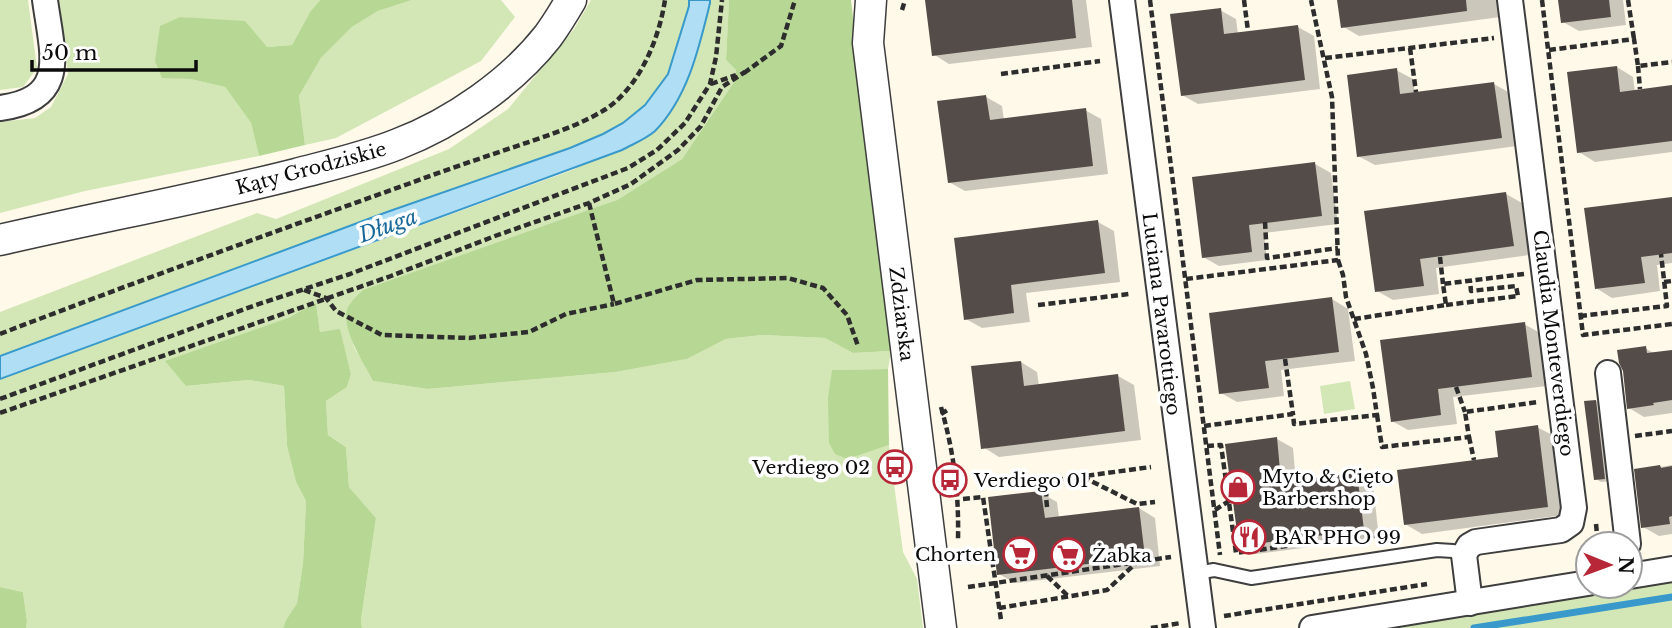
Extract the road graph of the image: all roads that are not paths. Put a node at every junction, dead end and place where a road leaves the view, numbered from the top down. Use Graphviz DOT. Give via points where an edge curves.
graph roads {
  1 [pos="45,0"];
  2 [pos="571,0"];
  3 [pos="870,0"];
  4 [pos="1122,0"];
  5 [pos="1510,0"];
  6 [pos="0,108"];
  7 [pos="0,240"];
  8 [pos="1608,373"];
  9 [pos="1626,530"];
  10 [pos="1464,555"];
  11 [pos="1187,564"];
  12 [pos="1672,569"];
  13 [pos="1644,570"];
  14 [pos="1574,585"];
  15 [pos="1470,603"];
  16 [pos="1203,624"];
  17 [pos="941,628"];
  18 [pos="1312,628"];
  1 -- 6 [label="street" via="51,78 40,95 20,106"];
  2 -- 7 [label="street, Kąty Grodziskie" via="547,36 485,96 398,144 238,189"];
  3 -- 17 [label="street, Zdziarska" via="868,43"];
  4 -- 11 [label="street, Luciana Pavarottiego"];
  5 -- 10 [label="street, Claudia Monteverdiego" via="1574,508 1571,523 1561,530 1476,542"];
  8 -- 9 [label="street"];
  10 -- 11 [label="lane" via="1446,549 1251,578"];
  10 -- 15 [label="street"];
  11 -- 16 [label="street, Luciana Pavarottiego"];
  12 -- 13 [label="street"];
  14 -- 15 [label="street"];
  15 -- 18 [label="street"];
}
